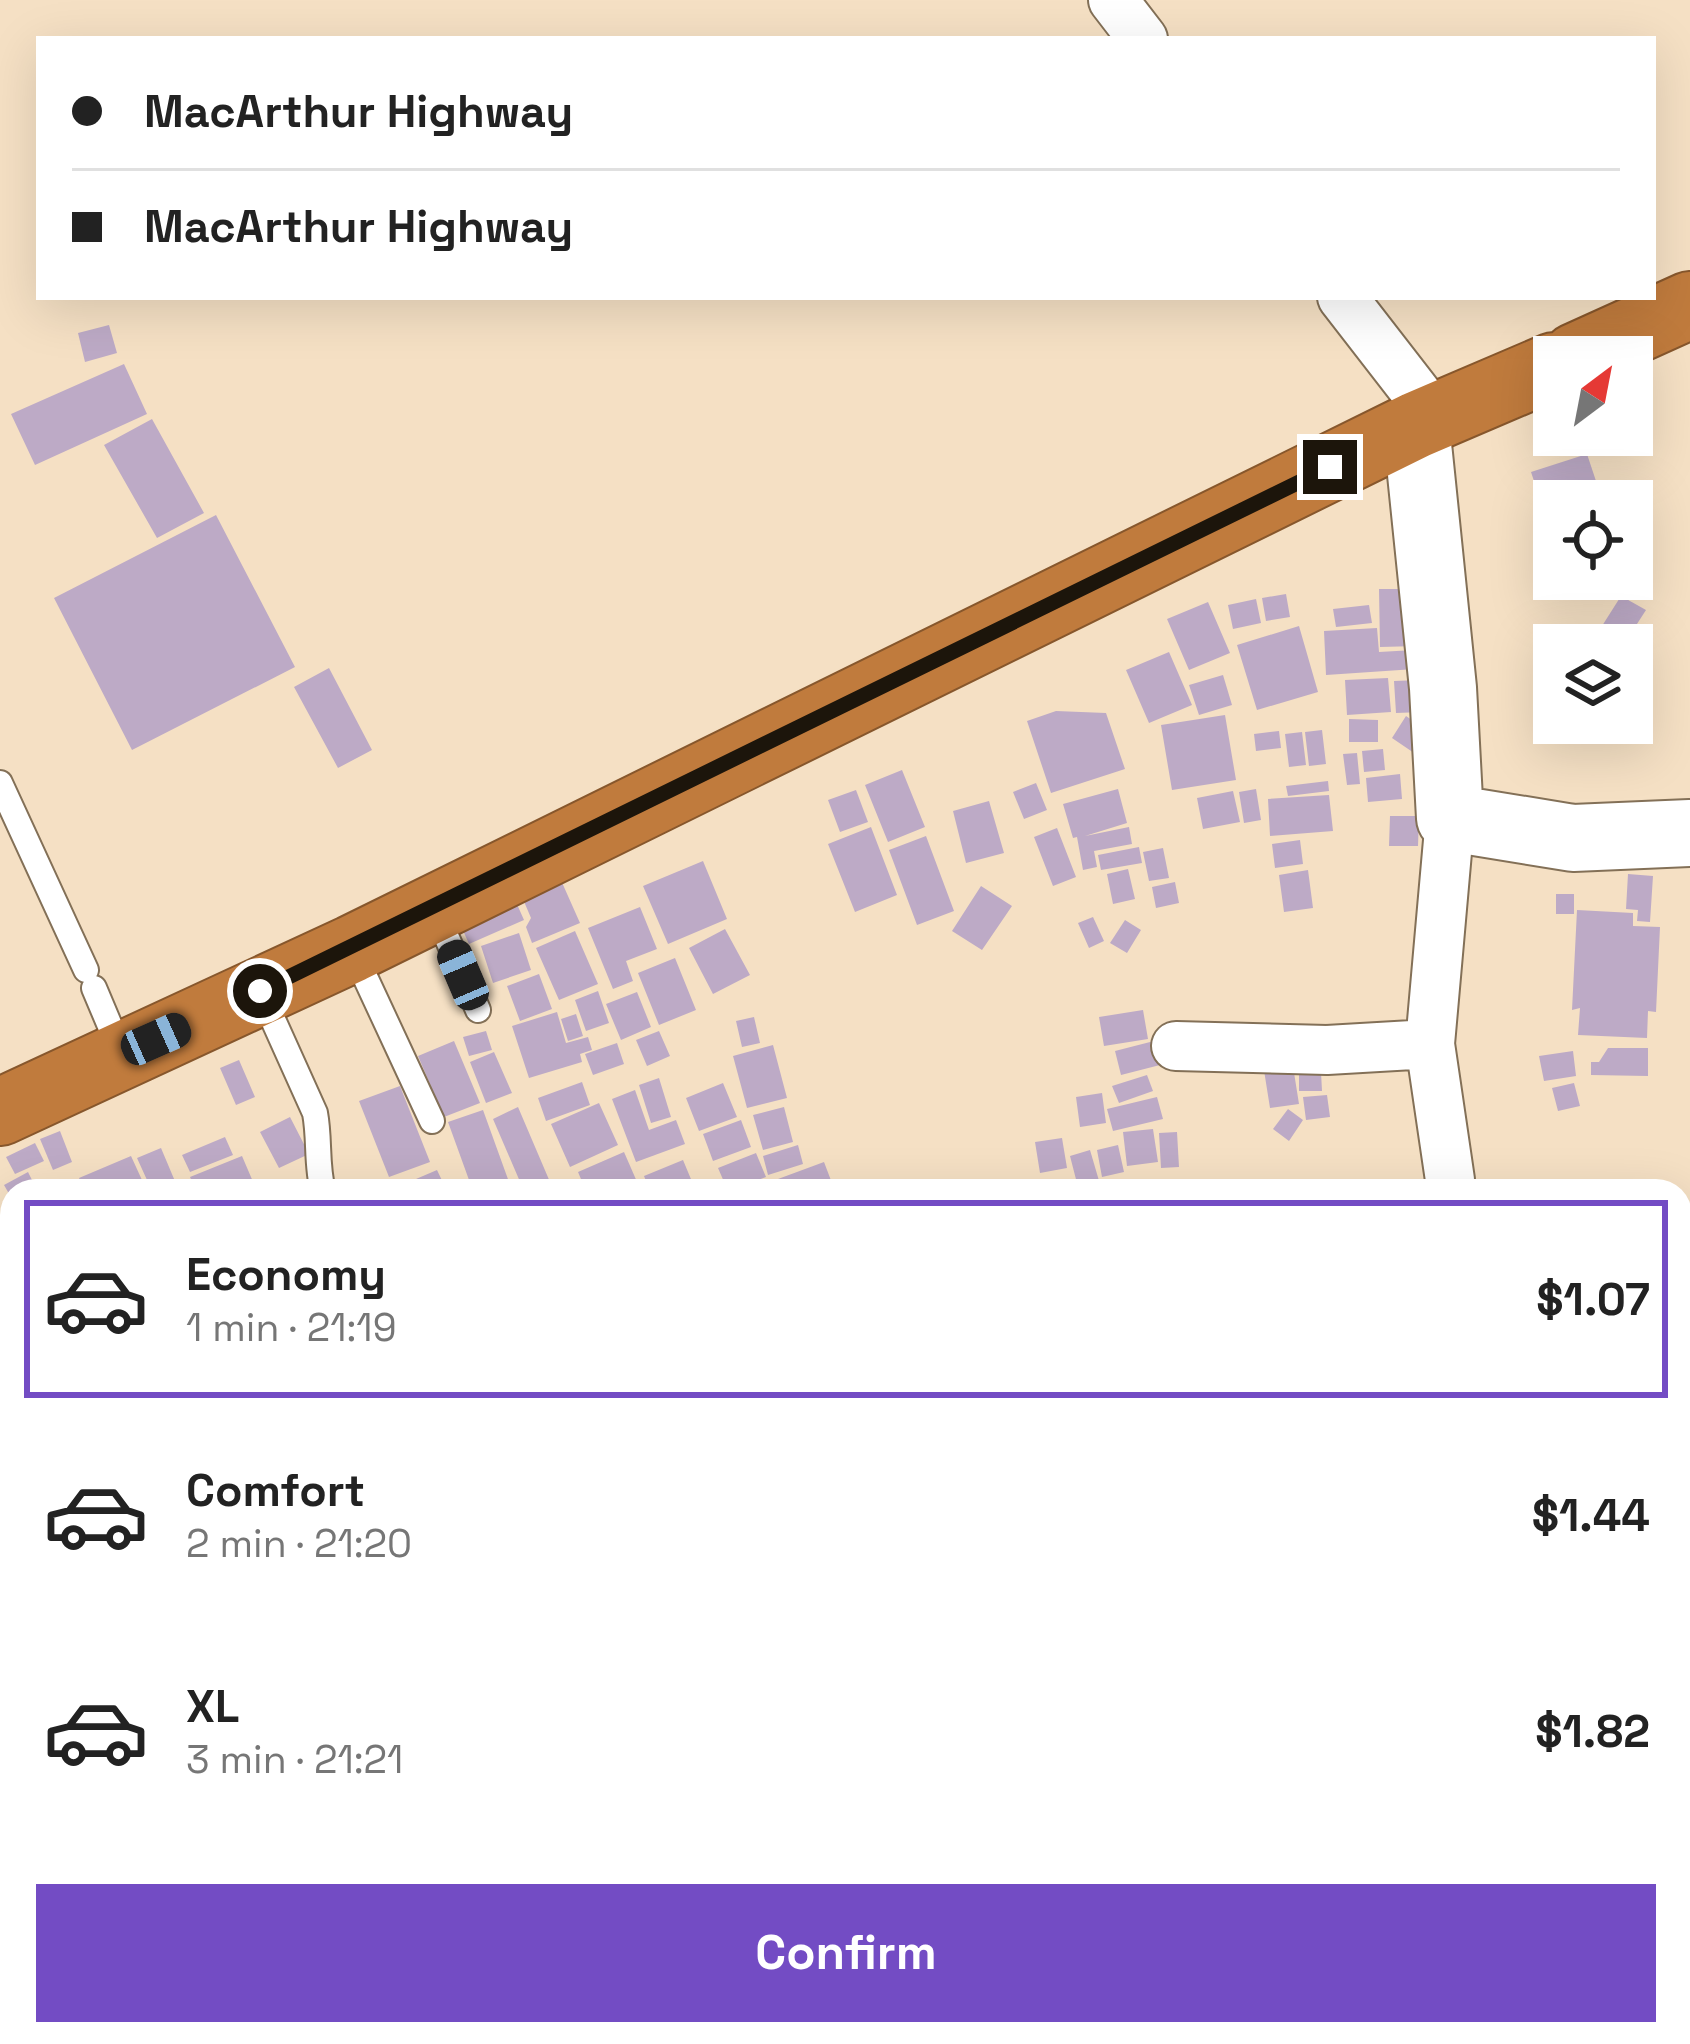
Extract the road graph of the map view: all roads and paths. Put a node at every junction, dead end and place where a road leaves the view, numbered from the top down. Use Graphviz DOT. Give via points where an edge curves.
graph roads {
  1 [pos="1113,0"];
  2 [pos="1141,36"];
  3 [pos="1344,300"];
  4 [pos="1690,305"];
  5 [pos="1621,336"];
  6 [pos="1533,375"];
  7 [pos="1425,421"];
  8 [pos="0,783"];
  9 [pos="1450,818"];
  10 [pos="1690,833"];
  11 [pos="433,906"];
  12 [pos="352,949"];
  13 [pos="260,991"];
  14 [pos="478,1010"];
  15 [pos="1430,1044"];
  16 [pos="1176,1046"];
  17 [pos="122,1054"];
  18 [pos="0,1112"];
  19 [pos="432,1121"];
  20 [pos="320,1179"];
  21 [pos="1450,1179"];
  1 -- 2 [label="street"];
  3 -- 7 [label="street"];
  4 -- 5 [label="highway"];
  6 -- 7 [label="highway"];
  7 -- 9 [label="street"];
  7 -- 11 [label="highway"];
  8 -- 17 [label="lane"];
  9 -- 10 [label="street" via="1573,838"];
  9 -- 15 [label="street"];
  11 -- 12 [label="highway"];
  11 -- 14 [label="lane"];
  12 -- 13 [label="highway"];
  12 -- 19 [label="lane"];
  13 -- 17 [label="highway"];
  13 -- 20 [label="lane" via="315,1112"];
  15 -- 16 [label="street"];
  15 -- 21 [label="street"];
  17 -- 18 [label="highway"];
}
